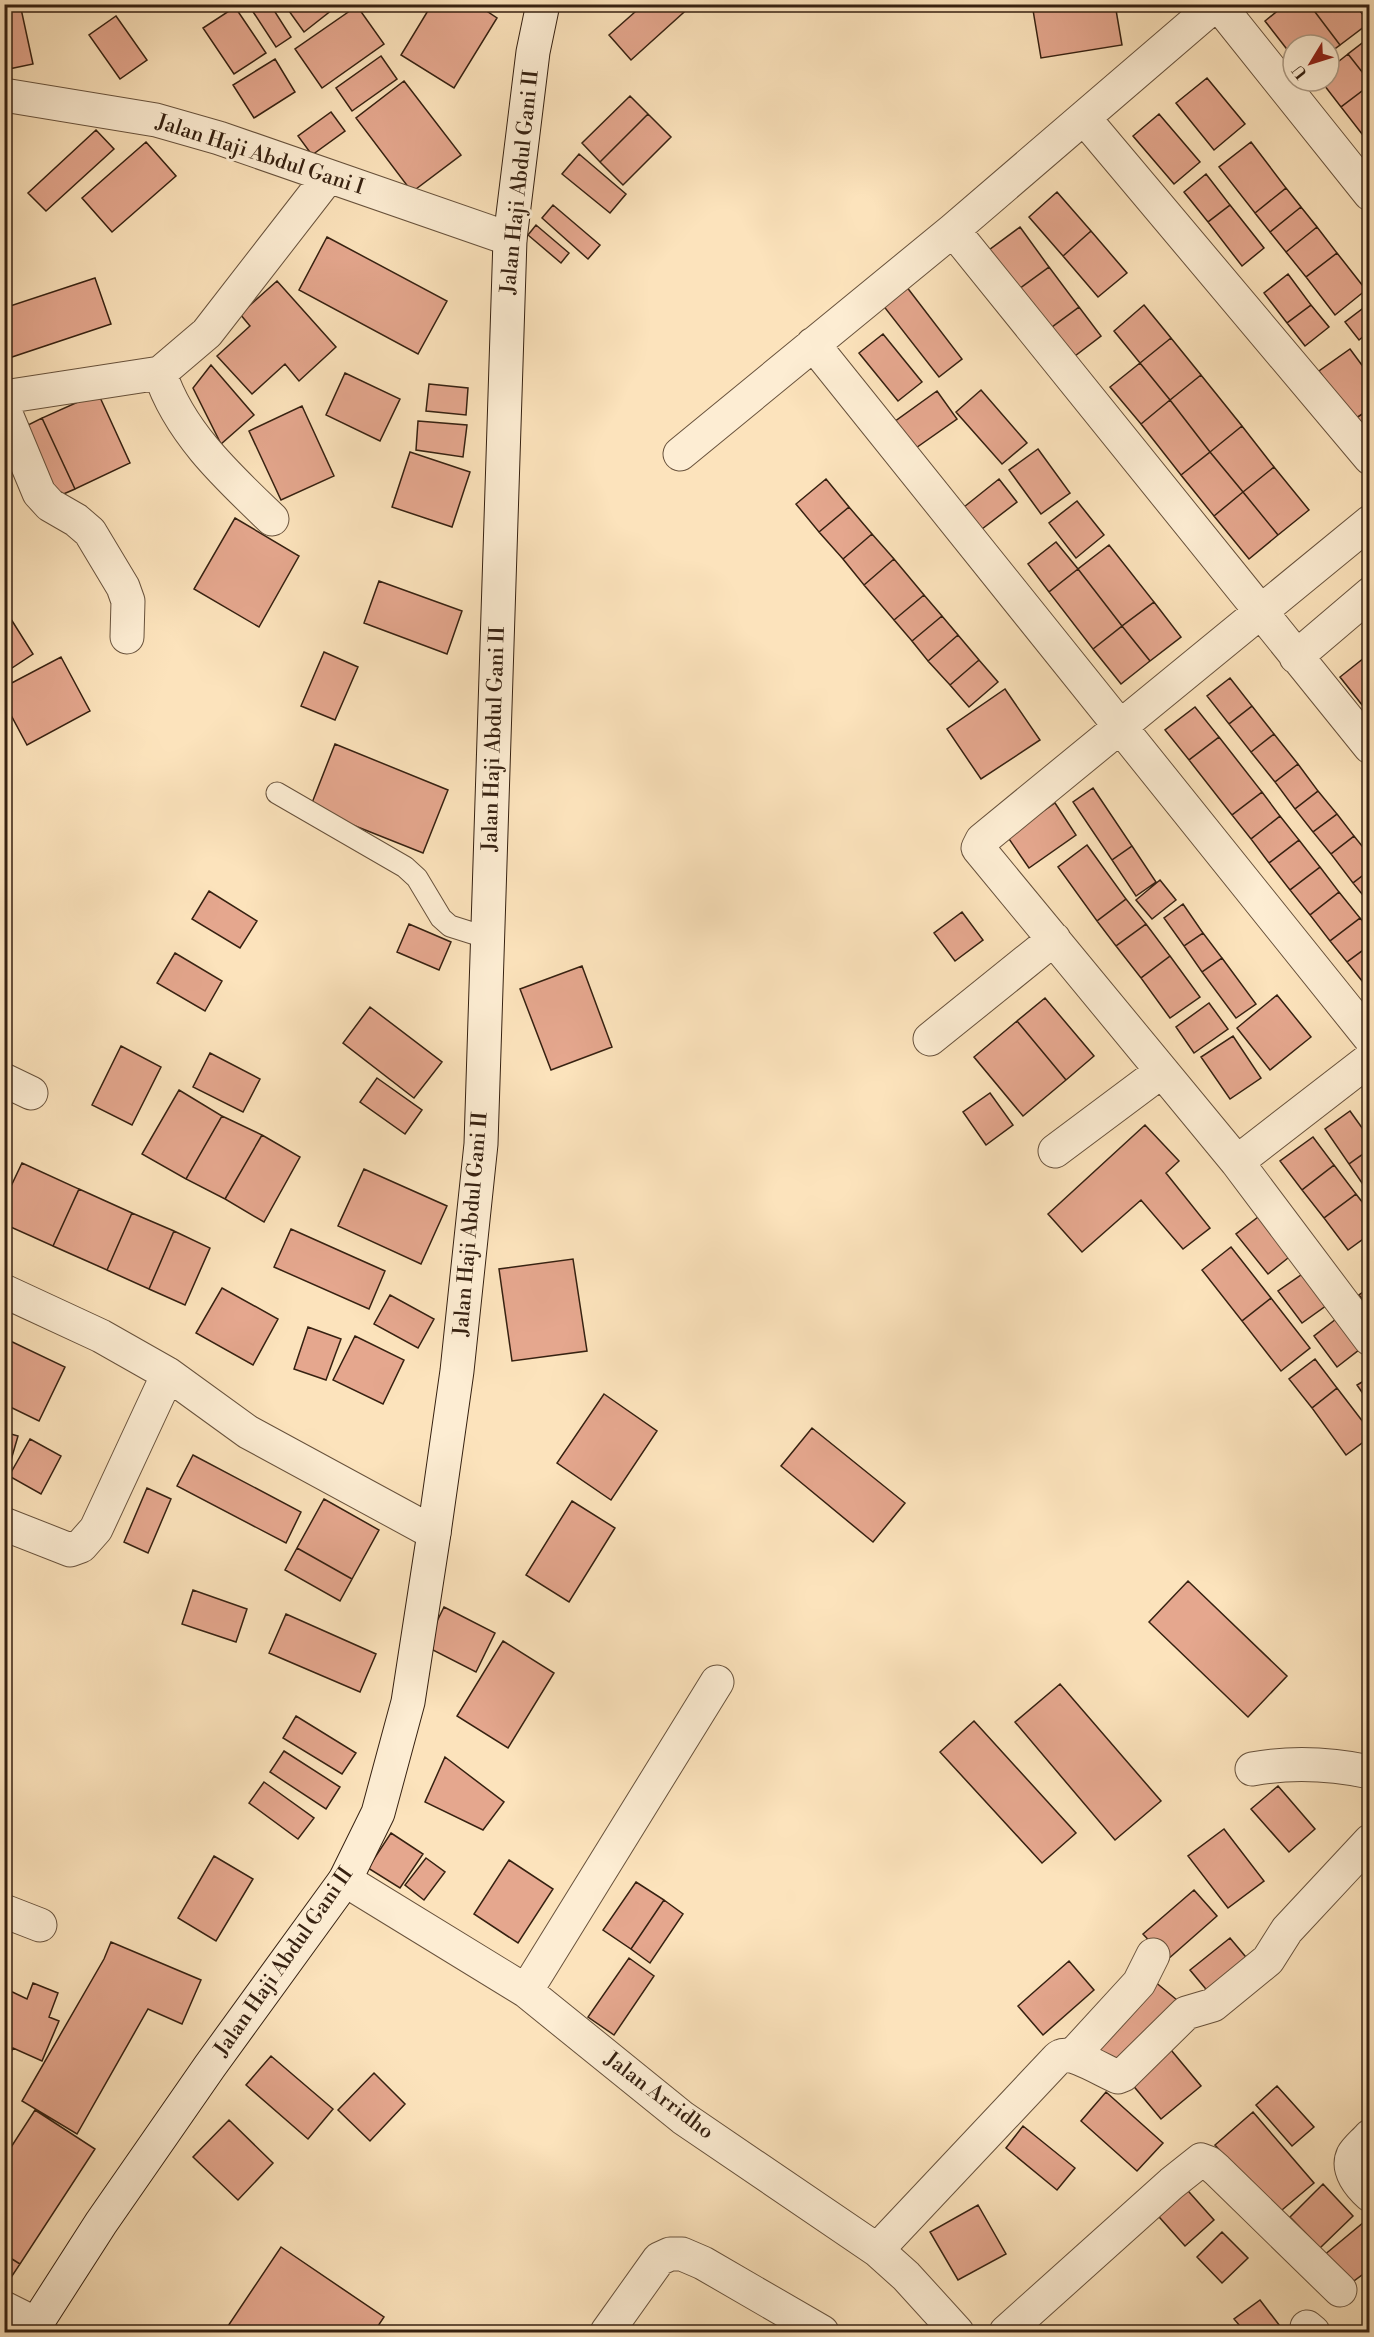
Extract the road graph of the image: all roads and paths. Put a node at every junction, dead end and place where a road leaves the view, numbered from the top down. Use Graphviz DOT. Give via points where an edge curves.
graph roads {
  1 [pos="543,4"];
  2 [pos="1217,4"];
  3 [pos="4,95"];
  4 [pos="1084,118"];
  5 [pos="328,177"];
  6 [pos="1370,194"];
  7 [pos="953,230"];
  8 [pos="510,239"];
  9 [pos="813,344"];
  10 [pos="160,373"];
  11 [pos="4,397"];
  12 [pos="4,409"];
  13 [pos="680,454"];
  14 [pos="1370,458"];
  15 [pos="272,519"];
  16 [pos="1370,522"];
  17 [pos="1370,594"];
  18 [pos="1262,611"];
  19 [pos="127,637"];
  20 [pos="1296,657"];
  21 [pos="1120,728"];
  22 [pos="1370,747"];
  23 [pos="277,792"];
  24 [pos="488,938"];
  25 [pos="1054,939"];
  26 [pos="1370,1038"];
  27 [pos="930,1039"];
  28 [pos="1370,1059"];
  29 [pos="1162,1071"];
  30 [pos="1055,1150"];
  31 [pos="1237,1162"];
  32 [pos="4,1291"];
  33 [pos="1370,1339"];
  34 [pos="168,1374"];
  35 [pos="4,1524"];
  36 [pos="434,1533"];
  37 [pos="717,1682"];
  38 [pos="1252,1768"];
  39 [pos="1370,1772"];
  40 [pos="1370,1841"];
  41 [pos="345,1880"];
  42 [pos="4,1911"];
  43 [pos="40,1925"];
  44 [pos="1154,1955"];
  45 [pos="526,1991"];
  46 [pos="1073,2055"];
  47 [pos="1370,2136"];
  48 [pos="1370,2195"];
  49 [pos="877,2250"];
  50 [pos="1340,2290"];
  51 [pos="4,2308"];
  52 [pos="33,2328"];
  53 [pos="607,2332"];
  54 [pos="822,2332"];
  55 [pos="957,2332"];
  56 [pos="1006,2332"];
  1 -- 8 [label="street, Jalan Haji Abdul Gani II" via="533,52"];
  2 -- 4 [label="street"];
  2 -- 6 [label="street"];
  3 -- 5 [label="street, Jalan Haji Abdul Gani I" via="156,120"];
  4 -- 7 [label="street"];
  4 -- 14 [label="street"];
  5 -- 8 [label="street, Jalan Haji Abdul Gani I"];
  5 -- 10 [label="street" via="207,333"];
  7 -- 9 [label="street"];
  7 -- 18 [label="street"];
  8 -- 24 [label="street, Jalan Haji Abdul Gani II"];
  9 -- 13 [label="street"];
  9 -- 21 [label="street"];
  10 -- 11 [label="street"];
  10 -- 15 [label="street" via="166,393 191,432 228,477"];
  12 -- 19 [label="street" via="39,493 50,505 90,531 123,587 128,601"];
  16 -- 18 [label="street"];
  17 -- 20 [label="street"];
  18 -- 20 [label="street"];
  18 -- 21 [label="street"];
  20 -- 22 [label="street"];
  21 -- 25 [label="street" via="979,844 980,851"];
  21 -- 26 [label="street"];
  23 -- 24 [label="lane" via="405,867 450,926"];
  24 -- 36 [label="street, Jalan Haji Abdul Gani II" via="481,1144"];
  25 -- 27 [label="street"];
  25 -- 29 [label="street"];
  28 -- 31 [label="street"];
  29 -- 30 [label="street"];
  29 -- 31 [label="street"];
  31 -- 33 [label="street"];
  32 -- 34 [label="street" via="101,1336"];
  34 -- 35 [label="street" via="96,1529 81,1546 70,1550"];
  34 -- 36 [label="street" via="248,1432"];
  36 -- 41 [label="street, Jalan Haji Abdul Gani II" via="408,1702 378,1813"];
  37 -- 45 [label="street"];
  38 -- 39 [label="street" via="1305,1765"];
  40 -- 46 [label="street" via="1287,1930 1268,1960 1213,2005 1186,2013 1123,2075 1101,2071"];
  41 -- 45 [label="street, Jalan Arridho"];
  41 -- 52 [label="street, Jalan Haji Abdul Gani II" via="203,2076"];
  42 -- 43 [label="street"];
  44 -- 46 [label="street" via="1139,1983"];
  45 -- 49 [label="street, Jalan Arridho" via="683,2118"];
  46 -- 49 [label="street" via="1062,2055 1054,2062"];
  47 -- 48 [label="street" via="1352,2156 1352,2166 1356,2180"];
  49 -- 55 [label="street, Jalan Arridho"];
  50 -- 56 [label="street" via="1217,2170 1202,2160"];
  51 -- 52 [label="street"];
  53 -- 54 [label="street" via="659,2259 670,2254 682,2254 703,2263"];
}
